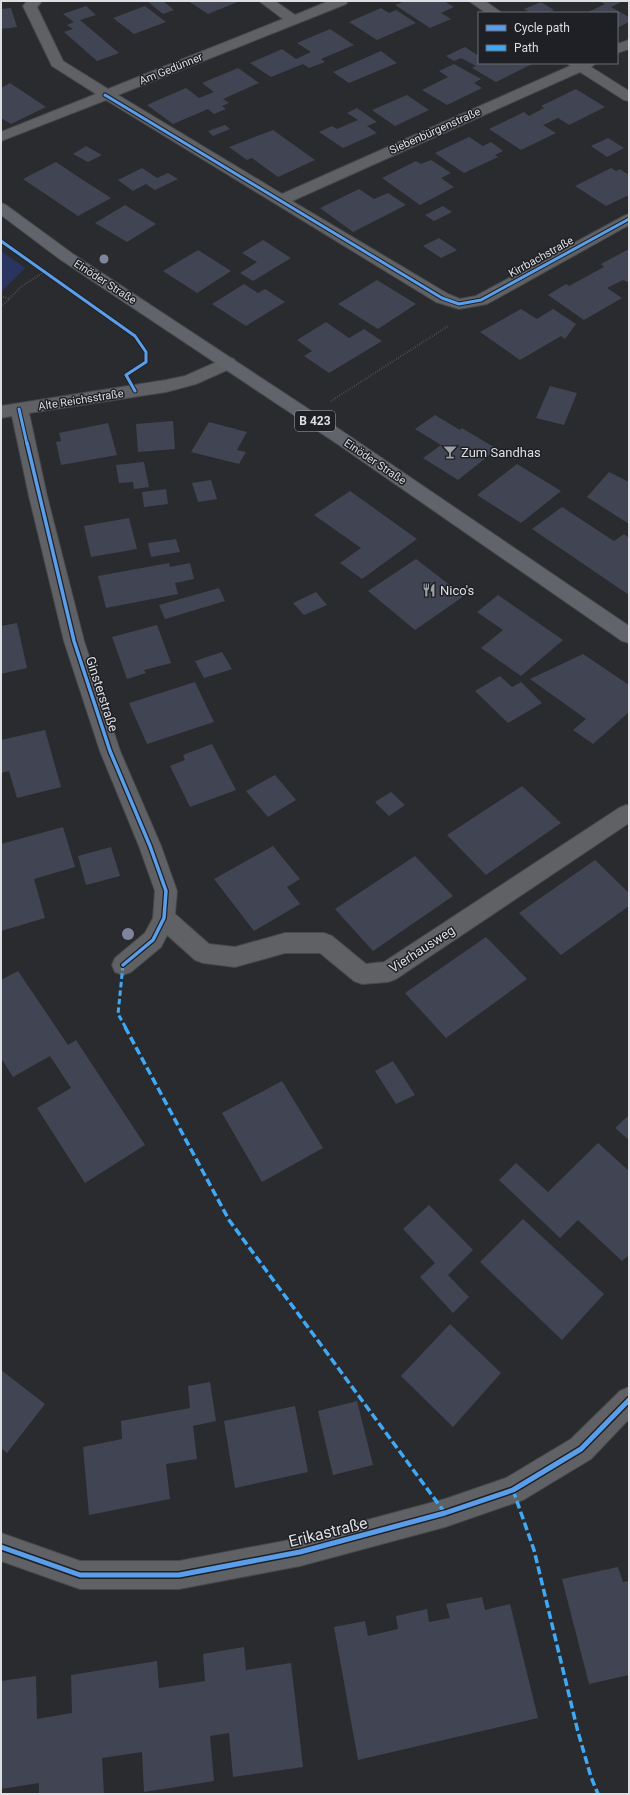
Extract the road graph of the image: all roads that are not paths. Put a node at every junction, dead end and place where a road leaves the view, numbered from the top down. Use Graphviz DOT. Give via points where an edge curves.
graph roads {
  1 [pos="35,1"];
  2 [pos="266,1"];
  3 [pos="341,1"];
  4 [pos="476,1"];
  5 [pos="493,12"];
  6 [pos="293,20"];
  7 [pos="629,44"];
  8 [pos="618,50"];
  9 [pos="582,64"];
  10 [pos="105,95"];
  11 [pos="629,97"];
  12 [pos="1,137"];
  13 [pos="282,200"];
  14 [pos="1,208"];
  15 [pos="629,219"];
  16 [pos="228,363"];
  17 [pos="10,410"];
  18 [pos="629,636"];
  19 [pos="626,814"];
  20 [pos="164,918"];
  21 [pos="123,965"];
  22 [pos="629,1400"];
  23 [pos="1,1547"];
  1 -- 10 [label="street" via="30,6 57,63"];
  2 -- 6 [label="street"];
  3 -- 6 [label="street, Am Gedünner"];
  4 -- 5 [label="street"];
  6 -- 10 [label="street, Am Gedünner"];
  7 -- 8 [label="street"];
  9 -- 11 [label="street"];
  9 -- 13 [label="street, Siebenbürgenstraße"];
  10 -- 12 [label="street, Am Gedünner"];
  10 -- 13 [label="street"];
  13 -- 15 [label="street, Kirrbachstraße" via="442,298 459,304 481,300"];
  14 -- 16 [label="main road, Einöder Straße / B 423" via="67,257"];
  16 -- 17 [label="street, Alte Reichsstraße" via="190,380 166,386"];
  16 -- 18 [label="main road, Einöder Straße / B 423"];
  17 -- 20 [label="street, Ginsterstraße" via="38,496 74,641 110,751 166,891"];
  19 -- 20 [label="street, Vierhausweg" via="388,972 362,974 324,943 285,943 235,957 203,953"];
  20 -- 21 [label="street, Ginsterstraße" via="153,940"];
  22 -- 23 [label="street, Erikastraße" via="582,1449 514,1490 445,1513 300,1552 179,1575 80,1575"];
}
